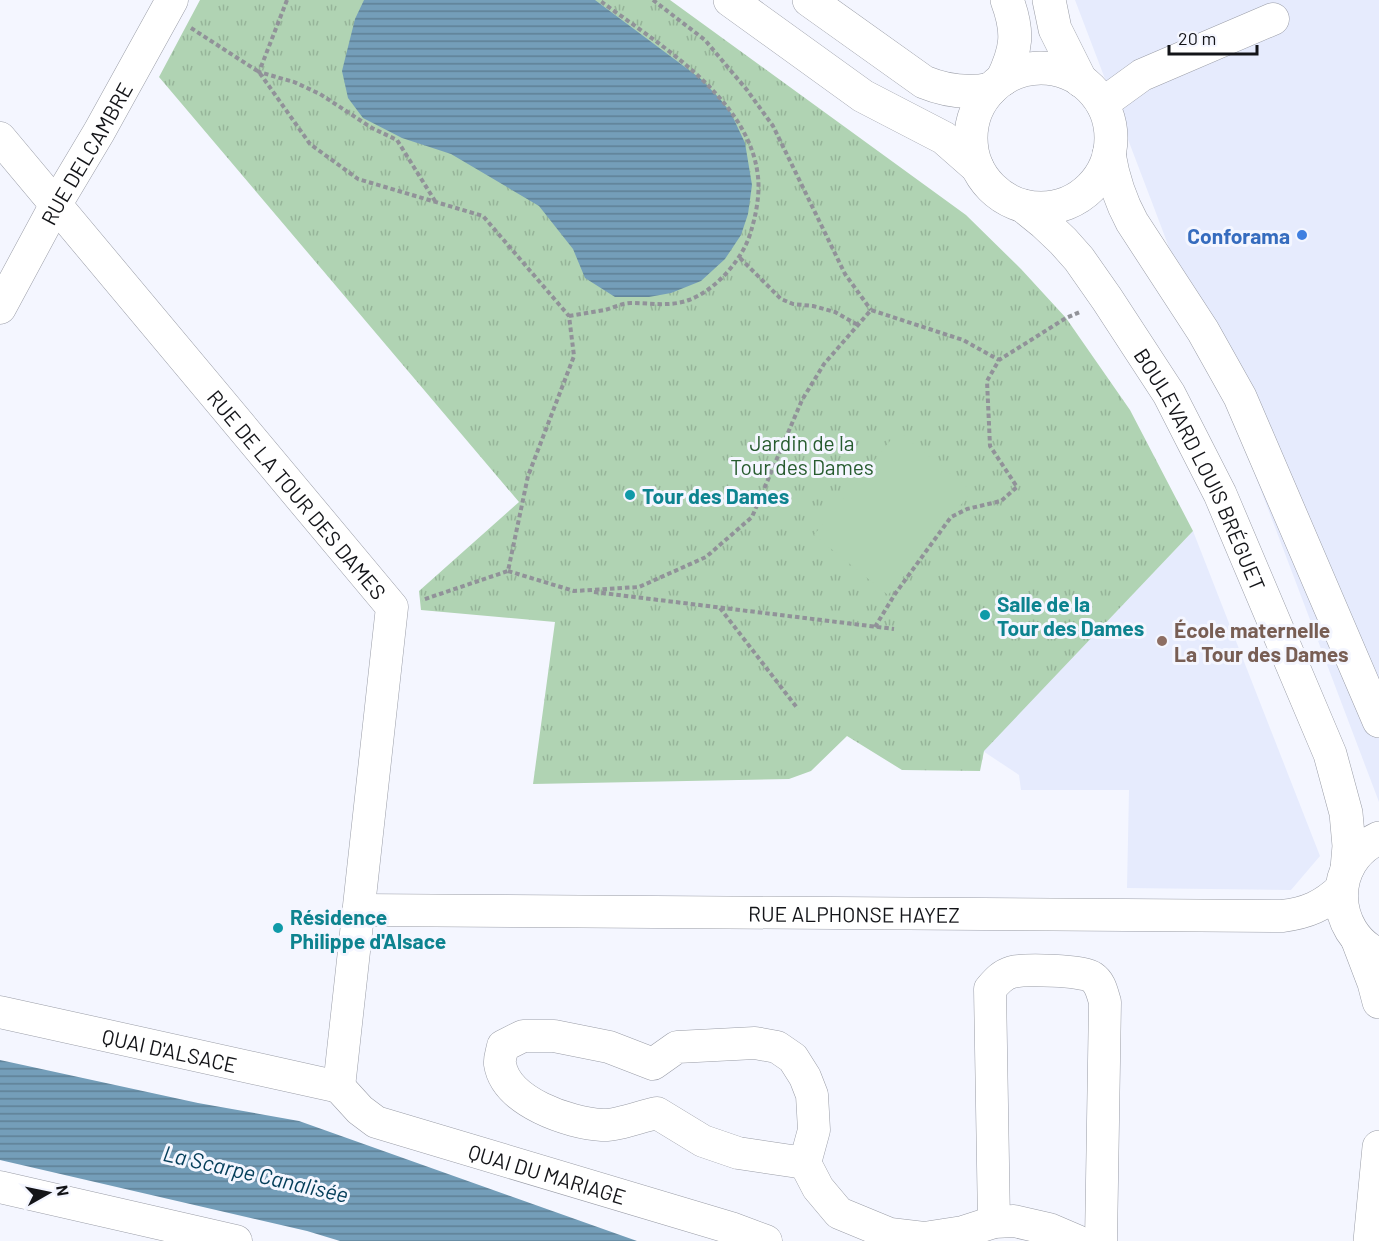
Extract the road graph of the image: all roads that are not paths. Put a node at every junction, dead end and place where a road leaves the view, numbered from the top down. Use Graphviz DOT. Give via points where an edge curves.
graph roads {
  1 [pos="730,0"];
  2 [pos="808,0"];
  3 [pos="1007,0"];
  4 [pos="1049,0"];
  5 [pos="169,5"];
  6 [pos="1274,19"];
  7 [pos="997,84"];
  8 [pos="1091,92"];
  9 [pos="0,138"];
  10 [pos="1109,154"];
  11 [pos="977,167"];
  12 [pos="56,204"];
  13 [pos="1023,206"];
  14 [pos="0,308"];
  15 [pos="1379,721"];
  16 [pos="1379,838"];
  17 [pos="1344,879"];
  18 [pos="359,910"];
  19 [pos="1369,948"];
  20 [pos="1379,1002"];
  21 [pos="0,1012"];
  22 [pos="653,1064"];
  23 [pos="339,1087"];
  24 [pos="657,1113"];
  25 [pos="1379,1147"];
  26 [pos="804,1163"];
  27 [pos="0,1187"];
  28 [pos="994,1222"];
  29 [pos="236,1241"];
  30 [pos="766,1241"];
  31 [pos="1077,1241"];
  32 [pos="1101,1241"];
  33 [pos="1370,1241"];
  1 -- 11 [label="main road" via="863,96 944,138"];
  2 -- 7 [label="main road" via="924,82 968,92"];
  3 -- 7 [label="main road" via="1015,44 1010,64"];
  4 -- 8 [label="main road" via="1055,29"];
  5 -- 12 [label="street, RUE DELCAMBRE"];
  6 -- 8 [label="street" via="1142,75"];
  7 -- 8 [label="main road" via="1022,71 1042,68 1062,72"];
  7 -- 11 [label="main road" via="979,106 972,125 971,147"];
  8 -- 10 [label="main road" via="1107,113 1111,133"];
  9 -- 12 [label="street, RUE DE LA TOUR DES DAMES"];
  10 -- 13 [label="main road" via="1101,175 1077,198 1056,207"];
  10 -- 15 [label="main road" via="1123,205 1240,396"];
  11 -- 13 [label="main road" via="995,192"];
  12 -- 14 [label="street, RUE DELCAMBRE"];
  12 -- 18 [label="street, RUE DE LA TOUR DES DAMES" via="392,607"];
  13 -- 17 [label="main road, BOULEVARD LOUIS BRÉGUET" via="1063,241 1107,299 1169,394 1220,494 1338,777 1348,846"];
  16 -- 17 [label="main road" via="1359,852"];
  17 -- 18 [label="street, RUE ALPHONSE HAYEZ" via="1320,906 1282,915"];
  17 -- 19 [label="main road, BOULEVARD LOUIS BRÉGUET" via="1344,917"];
  18 -- 23 [label="street, RUE DE LA TOUR DES DAMES"];
  19 -- 20 [label="main road, BOULEVARD LOUIS BRÉGUET"];
  21 -- 23 [label="street, QUAI D'ALSACE"];
  22 -- 24 [label="street"];
  22 -- 24 [label="street" via="609,1047 554,1036 523,1036 503,1046 500,1062 505,1079 526,1100 564,1118 604,1125"];
  22 -- 26 [label="street" via="677,1047 755,1043 777,1047 793,1058 812,1095 814,1130"];
  23 -- 30 [label="street, QUAI DU MARIAGE" via="376,1122"];
  24 -- 26 [label="street" via="703,1141 738,1153"];
  25 -- 33 [label="main road"];
  26 -- 28 [label="street" via="839,1213 890,1234 924,1238"];
  27 -- 29 [label="street"];
  28 -- 31 [label="street" via="1014,1221 1049,1229"];
  28 -- 32 [label="street" via="990,989 999,978 1014,972 1078,972 1097,982 1105,1002"];
}
